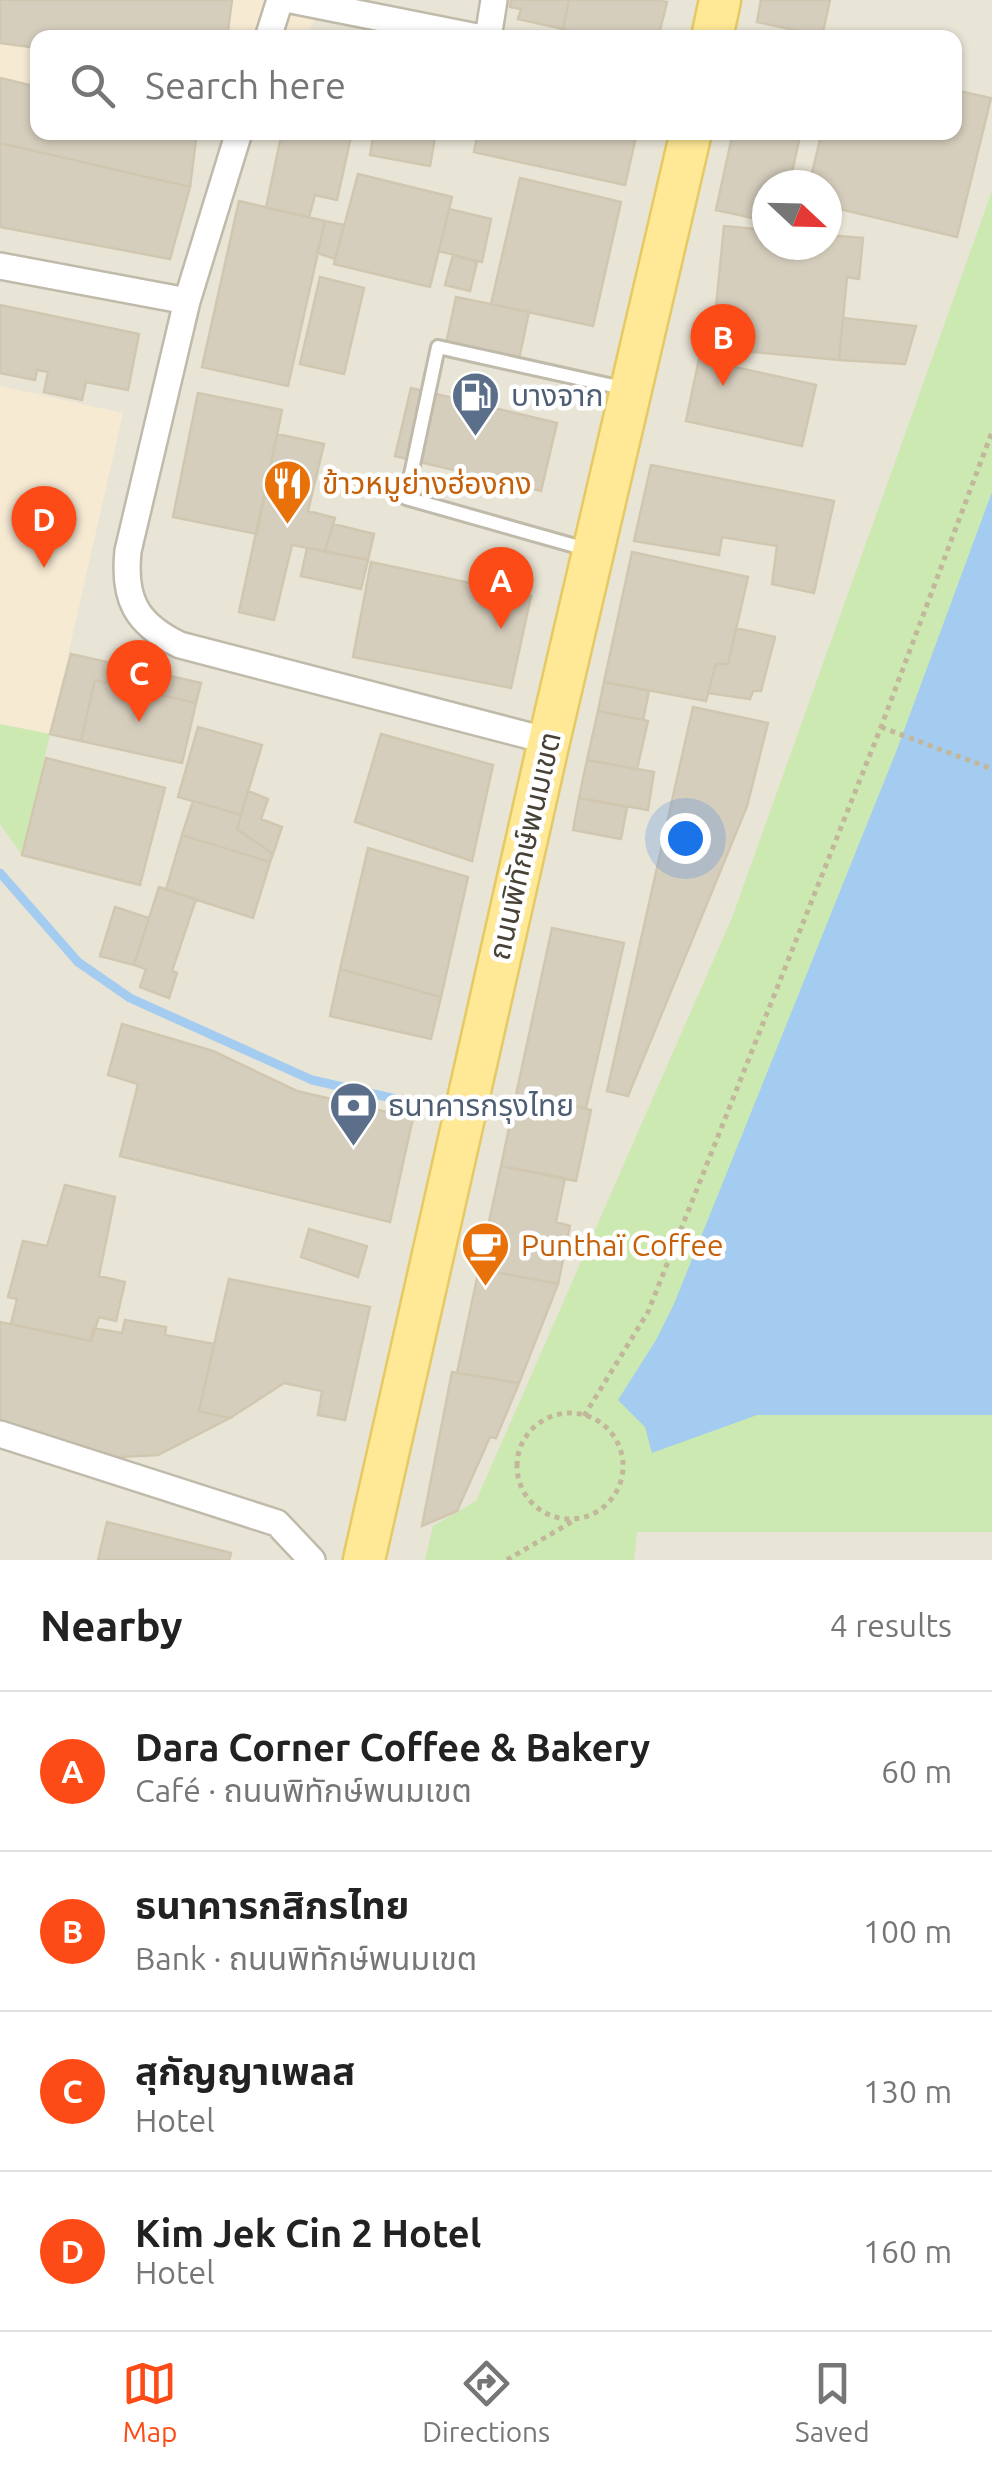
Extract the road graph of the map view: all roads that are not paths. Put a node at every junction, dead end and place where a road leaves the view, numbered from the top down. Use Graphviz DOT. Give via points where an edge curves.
graph roads {
  1 [pos="280,0"];
  2 [pos="291,0"];
  3 [pos="494,0"];
  4 [pos="720,0"];
  5 [pos="271,30"];
  6 [pos="444,30"];
  7 [pos="487,30"];
  8 [pos="714,30"];
  9 [pos="237,140"];
  10 [pos="689,140"];
  11 [pos="0,266"];
  12 [pos="187,300"];
  13 [pos="631,390"];
  14 [pos="594,551"];
  15 [pos="549,741"];
  16 [pos="0,1434"];
  17 [pos="312,1560"];
  18 [pos="364,1560"];
  1 -- 5 [label="street"];
  2 -- 6 [label="street"];
  3 -- 7 [label="street"];
  4 -- 8 [label="main road"];
  9 -- 12 [label="street"];
  10 -- 13 [label="main road, ถนนพิทักษ์พนมเขต"];
  11 -- 12 [label="street"];
  12 -- 15 [label="street" via="128,551 130,598 141,619 180,645"];
  13 -- 14 [label="main road, ถนนพิทักษ์พนมเขต"];
  13 -- 14 [label="lane" via="438,347 406,498"];
  14 -- 15 [label="main road, ถนนพิทักษ์พนมเขต"];
  15 -- 18 [label="main road, ถนนพิทักษ์พนมเขต"];
  16 -- 17 [label="street" via="277,1523"];
}
